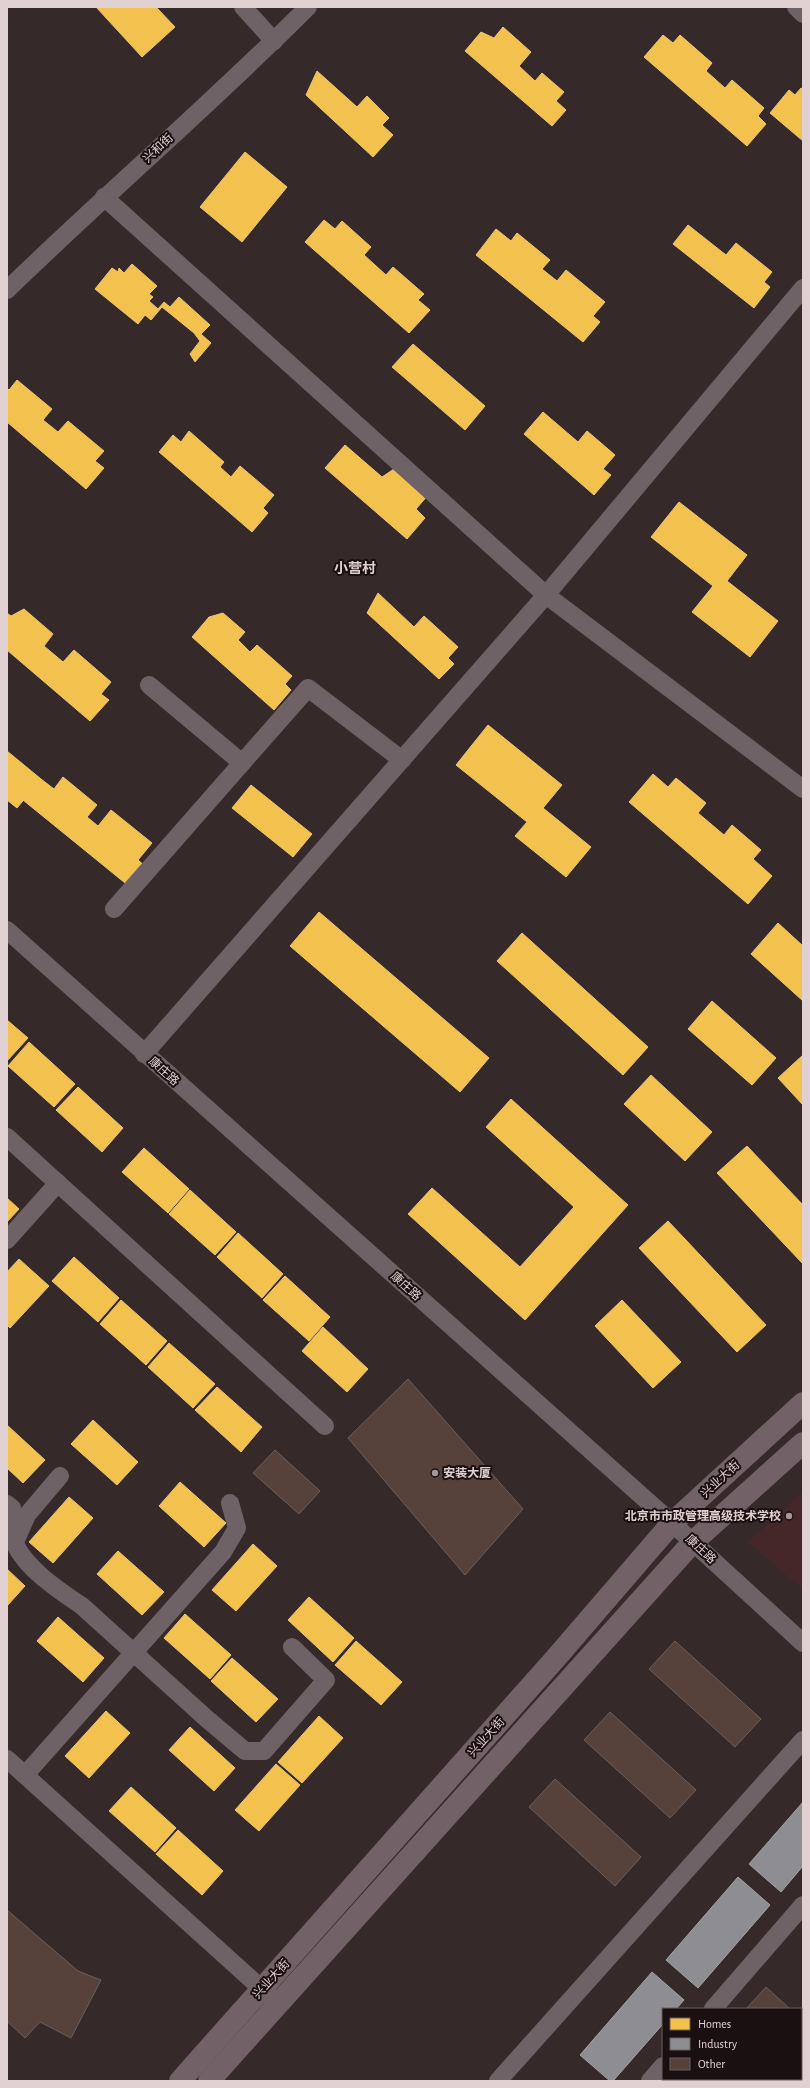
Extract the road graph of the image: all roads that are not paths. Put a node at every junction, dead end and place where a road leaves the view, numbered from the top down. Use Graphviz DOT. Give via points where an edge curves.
graph roads {
  1 [pos="243,7"];
  2 [pos="308,7"];
  3 [pos="796,7"];
  4 [pos="803,14"];
  5 [pos="274,41"];
  6 [pos="104,197"];
  7 [pos="803,288"];
  8 [pos="7,290"];
  9 [pos="546,595"];
  10 [pos="149,685"];
  11 [pos="402,760"];
  12 [pos="242,763"];
  13 [pos="803,788"];
  14 [pos="114,909"];
  15 [pos="7,930"];
  16 [pos="144,1054"];
  17 [pos="7,1137"];
  18 [pos="58,1183"];
  19 [pos="7,1240"];
  20 [pos="803,1403"];
  21 [pos="325,1426"];
  22 [pos="803,1444"];
  23 [pos="60,1476"];
  24 [pos="230,1503"];
  25 [pos="7,1504"];
  26 [pos="672,1523"];
  27 [pos="693,1542"];
  28 [pos="15,1543"];
  29 [pos="803,1643"];
  30 [pos="292,1647"];
  31 [pos="134,1653"];
  32 [pos="803,1740"];
  33 [pos="7,1759"];
  34 [pos="25,1775"];
  35 [pos="803,1905"];
  36 [pos="270,1996"];
  37 [pos="714,2008"];
  38 [pos="662,2067"];
  39 [pos="180,2081"];
  40 [pos="209,2081"];
  41 [pos="498,2081"];
  42 [pos="650,2081"];
  1 -- 5 [label="street"];
  2 -- 5 [label="street, 兴和街"];
  3 -- 4 [label="street"];
  5 -- 6 [label="street, 兴和街"];
  6 -- 8 [label="street, 兴和街"];
  6 -- 9 [label="street"];
  7 -- 9 [label="street"];
  9 -- 11 [label="street"];
  9 -- 13 [label="street"];
  10 -- 12 [label="street"];
  11 -- 12 [label="street" via="308,688"];
  11 -- 16 [label="street"];
  12 -- 14 [label="street"];
  15 -- 16 [label="street, 康庄路"];
  16 -- 26 [label="street, 康庄路"];
  17 -- 18 [label="street"];
  18 -- 19 [label="street"];
  18 -- 21 [label="street"];
  20 -- 26 [label="main road, 兴业大街"];
  22 -- 27 [label="main road, 兴业大街"];
  23 -- 28 [label="street" via="27,1515"];
  24 -- 31 [label="street" via="237,1528 223,1552"];
  25 -- 28 [label="street" via="12,1508 12,1536"];
  26 -- 27 [label="street, 康庄路"];
  26 -- 36 [label="main road, 兴业大街"];
  27 -- 29 [label="street, 康庄路"];
  27 -- 36 [label="main road, 兴业大街"];
  28 -- 31 [label="street" via="22,1556"];
  30 -- 31 [label="street" via="326,1680 264,1751 245,1751"];
  31 -- 34 [label="street"];
  32 -- 41 [label="street"];
  33 -- 34 [label="street"];
  34 -- 36 [label="street"];
  35 -- 37 [label="street"];
  36 -- 39 [label="main road, 兴业大街"];
  36 -- 40 [label="main road, 兴业大街"];
  38 -- 42 [label="street"];
}
